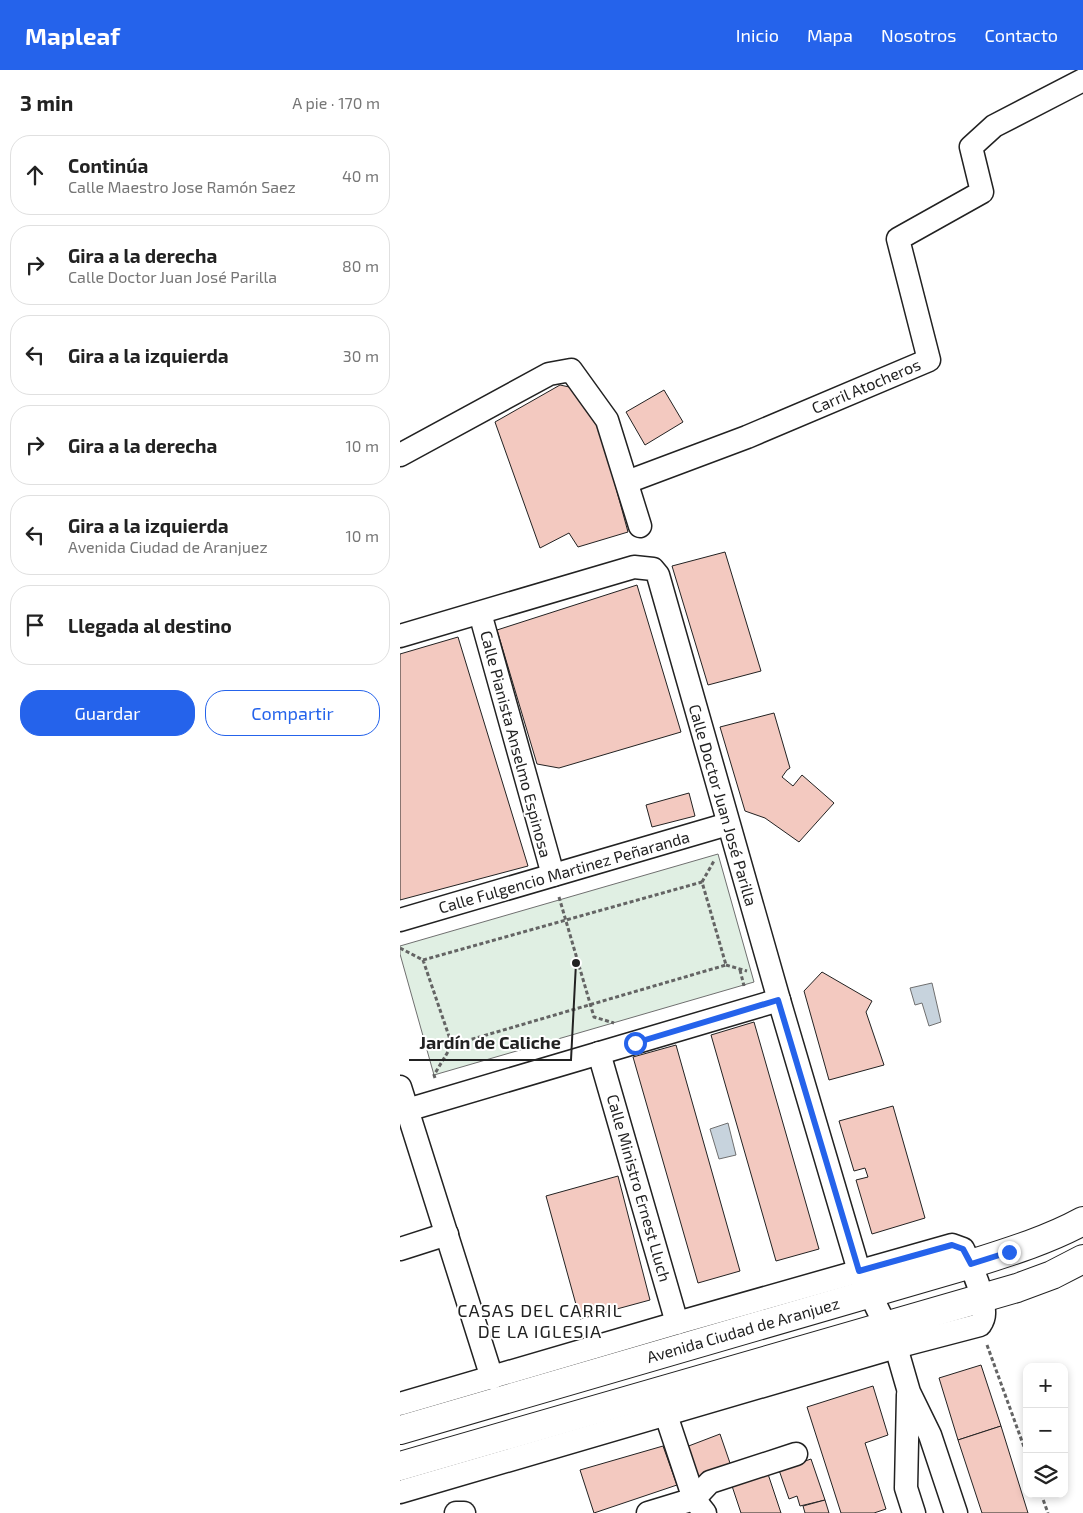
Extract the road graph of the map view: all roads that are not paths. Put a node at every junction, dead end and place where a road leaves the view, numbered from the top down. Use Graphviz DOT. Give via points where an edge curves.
graph roads {
  1 [pos="1083,80"];
  2 [pos="400,455"];
  3 [pos="626,482"];
  4 [pos="640,526"];
  5 [pos="480,613"];
  6 [pos="400,636"];
  7 [pos="728,824"];
  8 [pos="553,875"];
  9 [pos="400,920"];
  10 [pos="778,1000"];
  11 [pos="599,1053"];
  12 [pos="400,1087"];
  13 [pos="407,1110"];
  14 [pos="1083,1221"];
  15 [pos="447,1234"];
  16 [pos="400,1249"];
  17 [pos="1083,1259"];
  18 [pos="971,1264"];
  19 [pos="864,1282"];
  20 [pos="981,1298"];
  21 [pos="677,1323"];
  22 [pos="891,1337"];
  23 [pos="492,1378"];
  24 [pos="908,1392"];
  25 [pos="400,1404"];
  26 [pos="666,1415"];
  27 [pos="400,1430"];
  28 [pos="796,1454"];
  29 [pos="400,1466"];
  30 [pos="400,1492"];
  31 [pos="700,1506"];
  32 [pos="456,1513"];
  33 [pos="464,1513"];
  34 [pos="648,1513"];
  35 [pos="914,1513"];
  36 [pos="956,1513"];
  1 -- 3 [label="street, Carril Atocheros" via="994,126 971,147 982,192 898,239 929,360 747,437"];
  2 -- 3 [label="street" via="549,374 571,370 607,420"];
  3 -- 4 [label="street"];
  5 -- 6 [label="street, Calle Doctor Juan José Parilla"];
  5 -- 7 [label="street, Calle Doctor Juan José Parilla" via="634,567 653,568 658,575"];
  5 -- 8 [label="street, Calle Pianista Anselmo Espinosa"];
  7 -- 8 [label="street, Calle Fulgencio Martinez Peñaranda"];
  7 -- 10 [label="street, Calle Doctor Juan José Parilla"];
  8 -- 9 [label="street, Calle Fulgencio Martinez Peñaranda"];
  10 -- 11 [label="street"];
  10 -- 19 [label="street, Calle Doctor Juan José Parilla"];
  11 -- 13 [label="street"];
  11 -- 21 [label="street, Calle Ministro Ernest Lluch"];
  12 -- 13 [label="street"];
  13 -- 15 [label="street"];
  14 -- 18 [label="main road, Avenida Ciudad de Aranjuez" via="1033,1243"];
  15 -- 16 [label="street"];
  15 -- 23 [label="street"];
  17 -- 20 [label="main road" via="1052,1275"];
  18 -- 19 [label="main road, Avenida Ciudad de Aranjuez"];
  18 -- 20 [label="street"];
  19 -- 21 [label="street"];
  19 -- 22 [label="street, Calle Doctor Juan José Parilla"];
  19 -- 27 [label="main road, Avenida Ciudad de Aranjuez"];
  20 -- 22 [label="main road"];
  20 -- 22 [label="street" via="985,1316 980,1325"];
  21 -- 23 [label="street"];
  22 -- 24 [label="street, Calle Doctor Juan José Parilla"];
  22 -- 26 [label="street"];
  22 -- 29 [label="main road"];
  23 -- 25 [label="street"];
  24 -- 35 [label="street" via="906,1488"];
  24 -- 36 [label="street" via="930,1435"];
  26 -- 30 [label="street"];
  26 -- 31 [label="street"];
  28 -- 31 [label="street" via="710,1482"];
  31 -- 34 [label="street"];
  32 -- 33 [label="street"];
}
